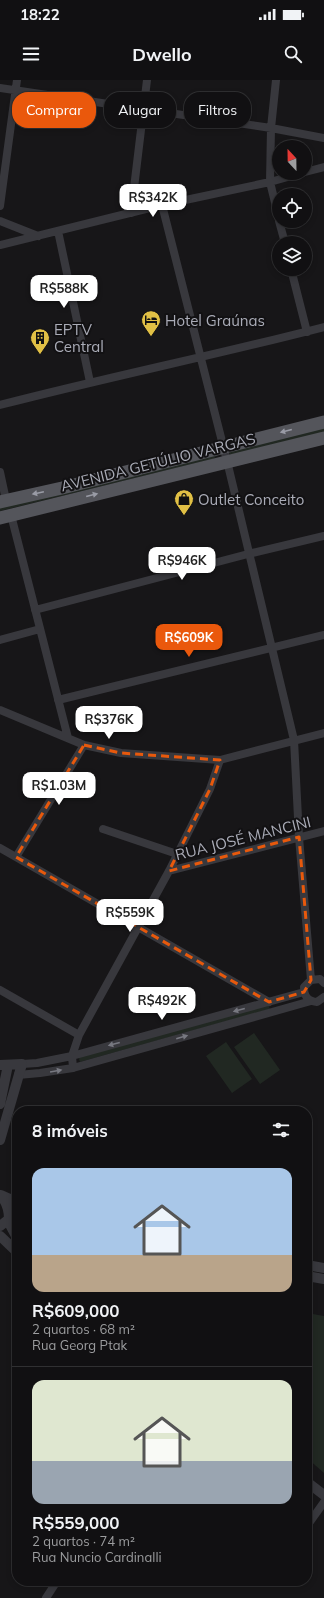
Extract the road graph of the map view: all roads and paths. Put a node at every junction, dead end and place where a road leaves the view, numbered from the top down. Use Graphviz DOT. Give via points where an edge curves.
graph roads {
  1 [pos="17,80"];
  2 [pos="147,80"];
  3 [pos="276,80"];
  4 [pos="0,88"];
  5 [pos="16,91"];
  6 [pos="145,92"];
  7 [pos="104,104"];
  8 [pos="176,115"];
  9 [pos="141,128"];
  10 [pos="271,128"];
  11 [pos="324,138"];
  12 [pos="324,167"];
  13 [pos="312,170"];
  14 [pos="277,180"];
  15 [pos="270,182"];
  16 [pos="272,190"];
  17 [pos="162,205"];
  18 [pos="0,206"];
  19 [pos="131,213"];
  20 [pos="0,221"];
  21 [pos="58,231"];
  22 [pos="38,236"];
  23 [pos="0,245"];
  24 [pos="293,276"];
  25 [pos="324,327"];
  26 [pos="307,332"];
  27 [pos="201,357"];
  28 [pos="90,382"];
  29 [pos="0,405"];
  30 [pos="324,422"];
  31 [pos="324,438"];
  32 [pos="223,447"];
  33 [pos="227,461"];
  34 [pos="0,472"];
  35 [pos="3,501"];
  36 [pos="5,516"];
  37 [pos="324,536"];
  38 [pos="248,554"];
  39 [pos="35,610"];
  40 [pos="40,629"];
  41 [pos="324,635"];
  42 [pos="0,640"];
  43 [pos="271,648"];
  44 [pos="58,700"];
  45 [pos="0,710"];
  46 [pos="324,733"];
  47 [pos="68,738"];
  48 [pos="294,740"];
  49 [pos="84,745"];
  50 [pos="220,760"];
  51 [pos="103,829"];
  52 [pos="324,832"];
  53 [pos="299,837"];
  54 [pos="0,848"];
  55 [pos="177,854"];
  56 [pos="16,857"];
  57 [pos="169,871"];
  58 [pos="139,927"];
  59 [pos="311,980"];
  60 [pos="323,980"];
  61 [pos="0,990"];
  62 [pos="304,992"];
  63 [pos="324,998"];
  64 [pos="311,1001"];
  65 [pos="269,1002"];
  66 [pos="79,1035"];
  67 [pos="72,1056"];
  68 [pos="22,1064"];
  69 [pos="73,1068"];
  70 [pos="4,1071"];
  71 [pos="18,1075"];
  72 [pos="0,1104"];
  73 [pos="0,1140"];
  74 [pos="0,1195"];
  75 [pos="12,1200"];
  76 [pos="9,1221"];
  77 [pos="0,1236"];
  78 [pos="12,1247"];
  79 [pos="312,1266"];
  80 [pos="324,1268"];
  81 [pos="312,1277"];
  82 [pos="324,1279"];
  83 [pos="312,1486"];
  84 [pos="324,1495"];
  85 [pos="324,1502"];
  86 [pos="312,1519"];
  87 [pos="54,1586"];
  88 [pos="46,1598"];
  1 -- 5 [label="street"];
  2 -- 6 [label="street"];
  3 -- 10 [label="street"];
  4 -- 5 [label="street"];
  5 -- 7 [label="street"];
  5 -- 18 [label="street"];
  8 -- 10 [label="street"];
  9 -- 19 [label="street"];
  10 -- 11 [label="street"];
  10 -- 15 [label="street"];
  12 -- 13 [label="street"];
  14 -- 15 [label="street"];
  15 -- 16 [label="street"];
  15 -- 17 [label="street"];
  17 -- 19 [label="street"];
  17 -- 27 [label="street"];
  19 -- 21 [label="street"];
  20 -- 22 [label="street"];
  21 -- 22 [label="street"];
  21 -- 28 [label="street"];
  22 -- 23 [label="street"];
  24 -- 26 [label="street"];
  25 -- 26 [label="street"];
  26 -- 27 [label="street"];
  27 -- 28 [label="street"];
  27 -- 32 [label="street"];
  28 -- 29 [label="street"];
  30 -- 32 [label="main road, AVENIDA GETÚLIO VARGAS, one-way"];
  31 -- 33 [label="main road, AVENIDA GETÚLIO VARGAS"];
  32 -- 33 [label="street"];
  32 -- 35 [label="main road, AVENIDA GETÚLIO VARGAS, one-way"];
  36 -- 33 [label="main road, AVENIDA GETÚLIO VARGAS, one-way"];
  33 -- 38 [label="street"];
  34 -- 35 [label="street"];
  36 -- 39 [label="street"];
  37 -- 38 [label="street"];
  38 -- 39 [label="street"];
  38 -- 43 [label="street"];
  39 -- 40 [label="street"];
  40 -- 42 [label="street"];
  40 -- 44 [label="street"];
  41 -- 43 [label="street"];
  43 -- 44 [label="street"];
  43 -- 48 [label="street"];
  44 -- 47 [label="street"];
  45 -- 47 [label="street"];
  46 -- 48 [label="street"];
  47 -- 49 [label="street"];
  48 -- 50 [label="street"];
  48 -- 53 [label="street"];
  49 -- 50 [label="street" via="120,753"];
  49 -- 56 [label="street"];
  50 -- 55 [label="street" via="210,789"];
  51 -- 55 [label="street"];
  52 -- 53 [label="street, RUA JOSÉ MANCINI"];
  53 -- 57 [label="street, RUA JOSÉ MANCINI"];
  53 -- 59 [label="street"];
  54 -- 56 [label="street"];
  55 -- 57 [label="street"];
  56 -- 58 [label="street"];
  57 -- 58 [label="street"];
  58 -- 65 [label="street"];
  58 -- 66 [label="street"];
  59 -- 60 [label="street"];
  59 -- 62 [label="street" via="304,987"];
  61 -- 66 [label="street"];
  62 -- 64 [label="street" via="305,997"];
  62 -- 65 [label="street"];
  63 -- 64 [label="street" via="317,1002"];
  69 -- 64 [label="street, one-way"];
  65 -- 67 [label="street, one-way"];
  66 -- 67 [label="street"];
  67 -- 68 [label="street"];
  67 -- 69 [label="street"];
  68 -- 70 [label="street"];
  68 -- 71 [label="street"];
  71 -- 69 [label="street, one-way"];
  70 -- 71 [label="street"];
  70 -- 72 [label="street"];
  71 -- 73 [label="street"];
  74 -- 75 [label="street"];
  74 -- 76 [label="street" via="7,1206"];
  77 -- 78 [label="street"];
  79 -- 80 [label="street"];
  81 -- 82 [label="street"];
  83 -- 84 [label="street"];
  85 -- 86 [label="street"];
  87 -- 88 [label="street"];
}
